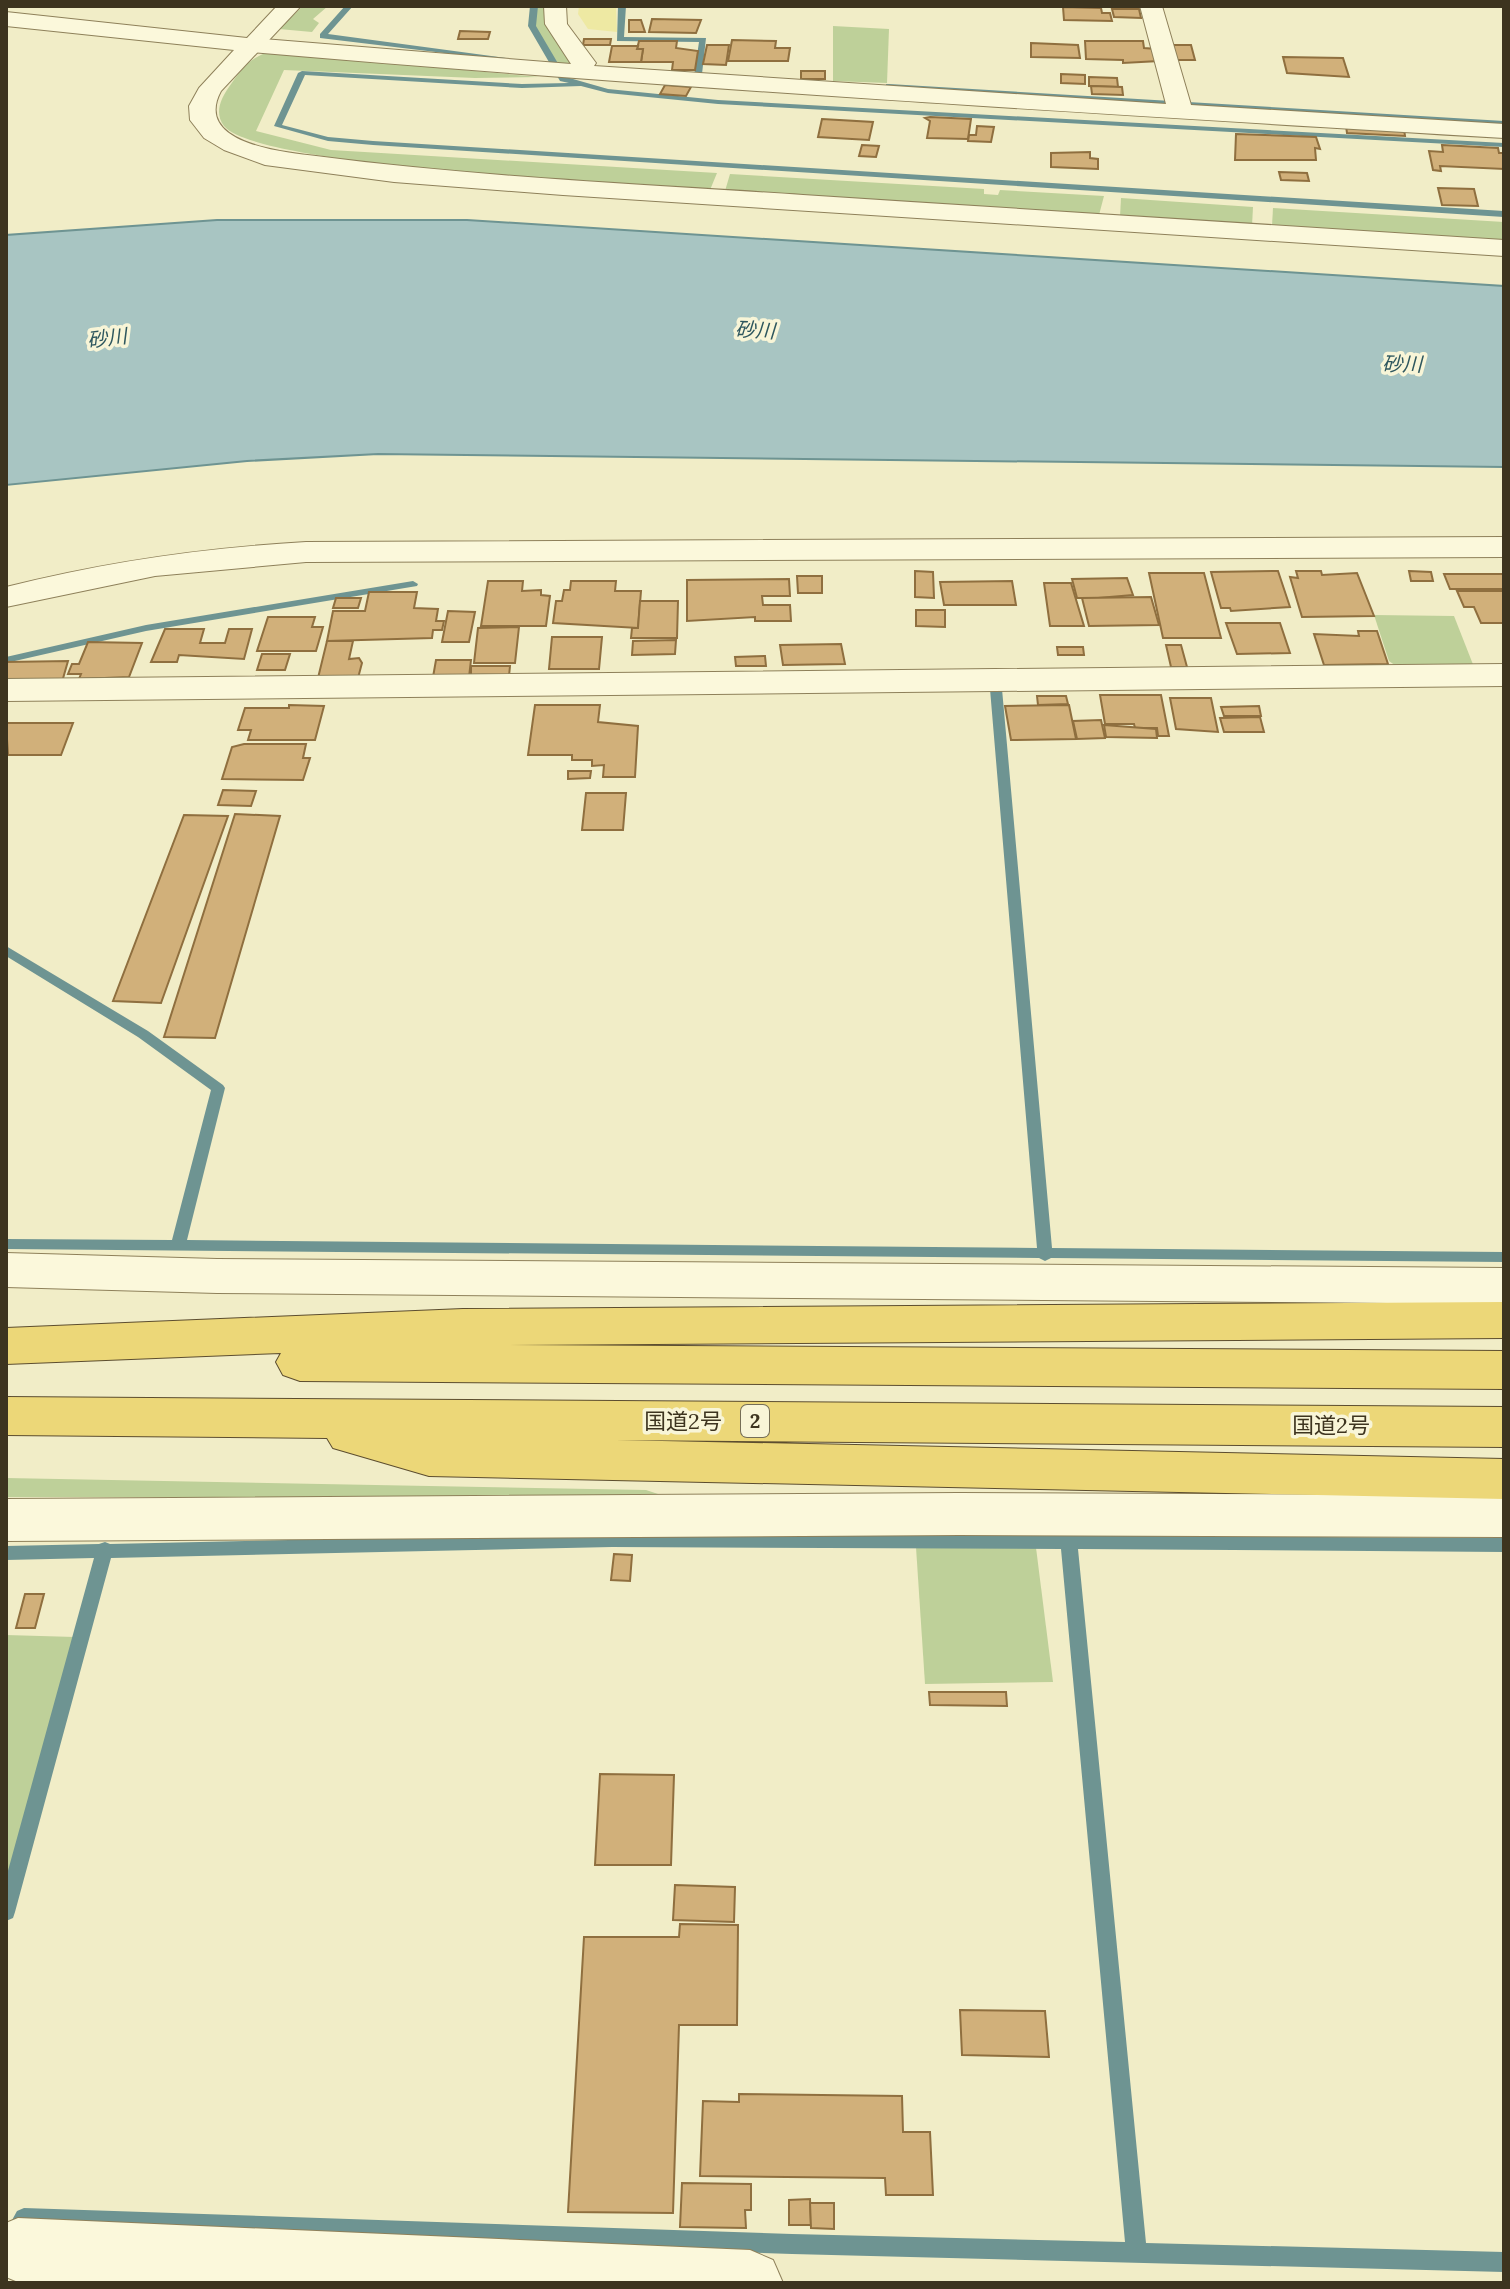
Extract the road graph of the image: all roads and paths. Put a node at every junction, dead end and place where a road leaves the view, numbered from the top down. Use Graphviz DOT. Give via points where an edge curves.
graph roads {
  1 [pos="290,6"];
  2 [pos="555,6"];
  3 [pos="1151,6"];
  4 [pos="6,19"];
  5 [pos="250,45"];
  6 [pos="567,72"];
  7 [pos="1179,106"];
  8 [pos="1504,131"];
  9 [pos="1504,248"];
  10 [pos="1504,547"];
  11 [pos="6,597"];
  12 [pos="1504,675"];
  13 [pos="6,690"];
  14 [pos="6,1270"];
  15 [pos="1504,1286"];
  16 [pos="1504,1320"];
  17 [pos="6,1346"];
  18 [pos="6,1360"];
  19 [pos="1504,1370"];
  20 [pos="6,1416"];
  21 [pos="290,1418"];
  22 [pos="1504,1427"];
  23 [pos="1504,1479"];
  24 [pos="1504,1516"];
  25 [pos="6,1520"];
  26 [pos="18,2250"];
  27 [pos="750,2283"];
  1 -- 5 [label="street"];
  2 -- 6 [label="street" via="556,24 584,63"];
  3 -- 7 [label="street"];
  4 -- 5 [label="street"];
  5 -- 6 [label="street"];
  5 -- 9 [label="street" via="211,88 201,106 202,120 233,145 316,166"];
  6 -- 7 [label="street"];
  7 -- 8 [label="street"];
  10 -- 11 [label="street" via="306,552 144,568"];
  12 -- 13 [label="street"];
  14 -- 15 [label="street" via="232,1277"];
  16 -- 17 [label="highway" via="463,1327"];
  18 -- 19 [label="highway"];
  20 -- 21 [label="highway, 国道2号 / 2"];
  21 -- 22 [label="highway, 国道2号 / 2"];
  21 -- 23 [label="highway" via="429,1456"];
  24 -- 25 [label="street"];
  26 -- 27 [label="street"];
}
